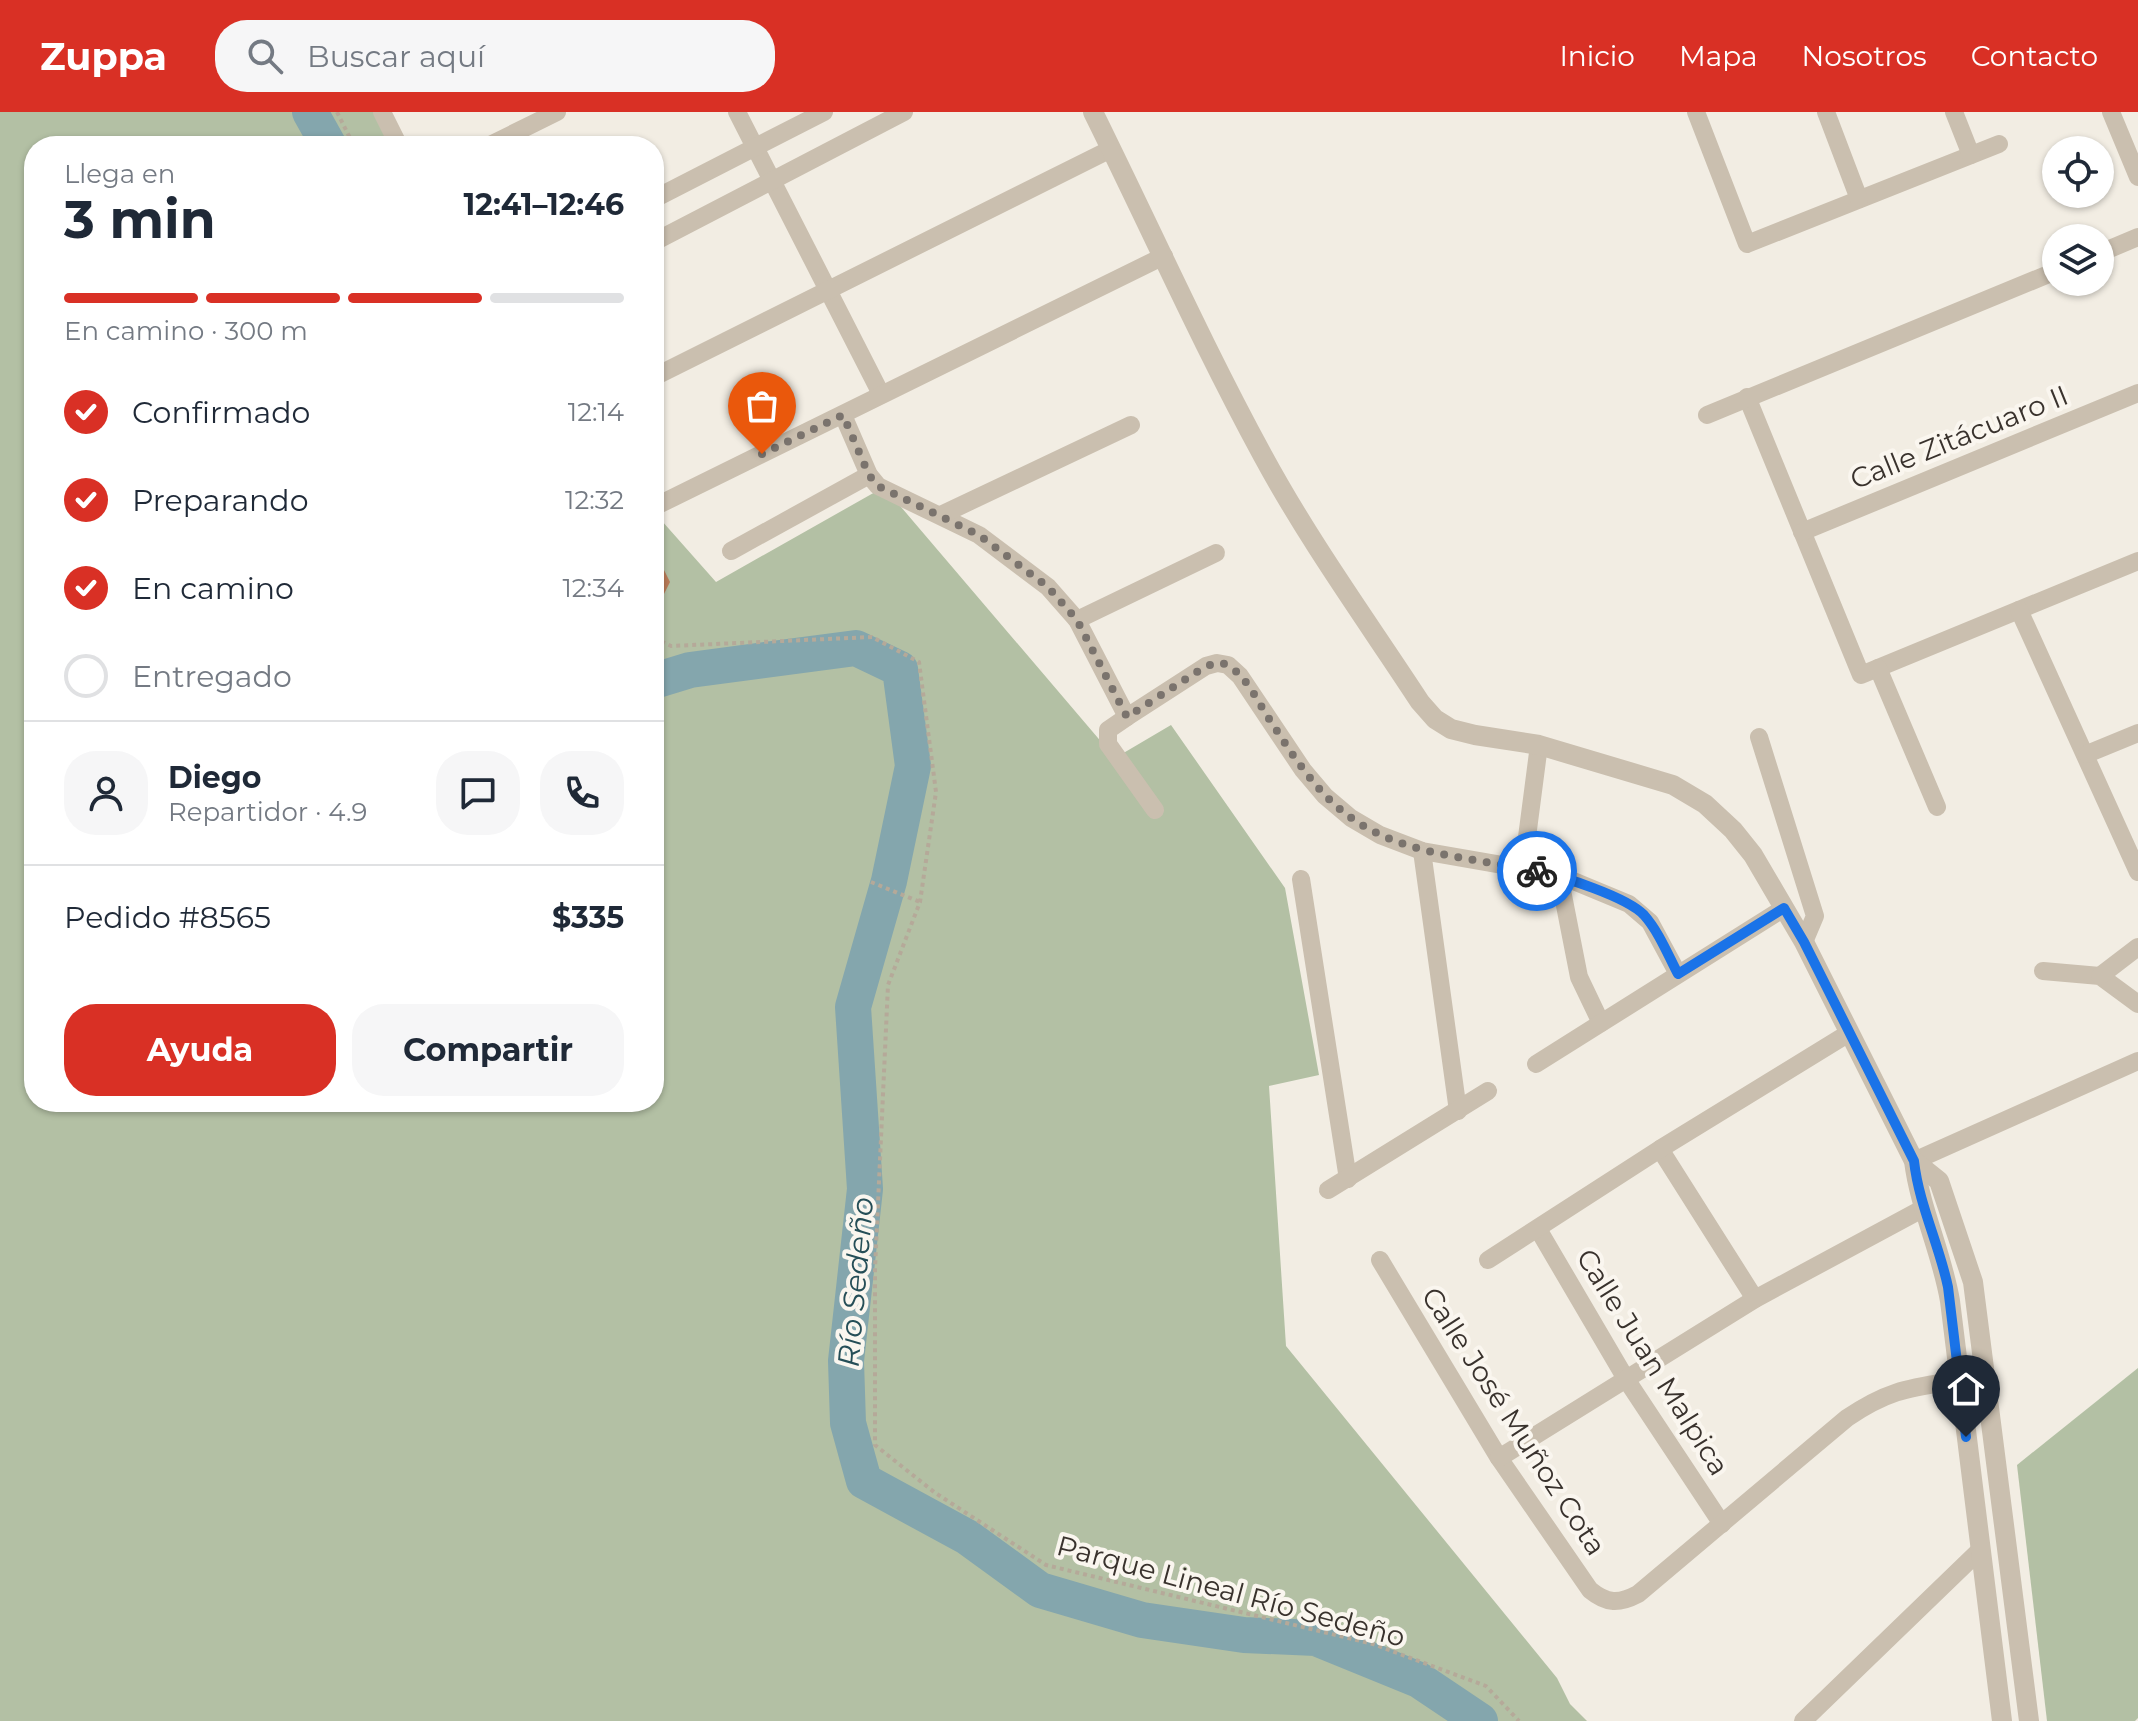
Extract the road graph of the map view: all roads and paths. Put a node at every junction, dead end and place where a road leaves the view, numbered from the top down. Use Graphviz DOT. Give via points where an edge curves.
graph roads {
  1 [pos="337,112"];
  2 [pos="382,112"];
  3 [pos="557,112"];
  4 [pos="737,112"];
  5 [pos="824,112"];
  6 [pos="904,112"];
  7 [pos="1093,112"];
  8 [pos="1696,112"];
  9 [pos="1826,112"];
  10 [pos="1954,112"];
  11 [pos="2111,112"];
  12 [pos="349,136"];
  13 [pos="394,136"];
  14 [pos="508,136"];
  15 [pos="1999,144"];
  16 [pos="755,148"];
  17 [pos="1111,149"];
  18 [pos="1971,155"];
  19 [pos="2138,177"];
  20 [pos="772,181"];
  21 [pos="664,194"];
  22 [pos="1859,199"];
  23 [pos="664,237"];
  24 [pos="2138,237"];
  25 [pos="2114,247"];
  26 [pos="1164,256"];
  27 [pos="2042,277"];
  28 [pos="827,290"];
  29 [pos="664,372"];
  30 [pos="2138,393"];
  31 [pos="881,394"];
  32 [pos="1747,397"];
  33 [pos="843,415"];
  34 [pos="1707,415"];
  35 [pos="1131,425"];
  36 [pos="869,475"];
  37 [pos="664,502"];
  38 [pos="941,515"];
  39 [pos="1802,532"];
  40 [pos="731,551"];
  41 [pos="1216,553"];
  42 [pos="2138,561"];
  43 [pos="2019,610"];
  44 [pos="1077,620"];
  45 [pos="664,643"];
  46 [pos="1870,671"];
  47 [pos="1127,717"];
  48 [pos="2138,733"];
  49 [pos="1759,737"];
  50 [pos="1539,745"];
  51 [pos="2087,754"];
  52 [pos="1937,807"];
  53 [pos="1155,810"];
  54 [pos="1422,851"];
  55 [pos="1523,868"];
  56 [pos="2138,872"];
  57 [pos="1559,875"];
  58 [pos="1301,879"];
  59 [pos="871,882"];
  60 [pos="920,902"];
  61 [pos="1784,908"];
  62 [pos="1804,942"];
  63 [pos="2138,947"];
  64 [pos="2043,971"];
  65 [pos="1678,974"];
  66 [pos="2100,976"];
  67 [pos="2138,1004"];
  68 [pos="1601,1023"];
  69 [pos="1849,1033"];
  70 [pos="2138,1061"];
  71 [pos="1536,1064"];
  72 [pos="1488,1091"];
  73 [pos="1458,1111"];
  74 [pos="1660,1149"];
  75 [pos="1914,1161"];
  76 [pos="1348,1179"];
  77 [pos="1328,1190"];
  78 [pos="1924,1208"];
  79 [pos="1538,1229"];
  80 [pos="1380,1260"];
  81 [pos="1488,1260"];
  82 [pos="1973,1282"];
  83 [pos="1948,1287"];
  84 [pos="1755,1299"];
  85 [pos="1626,1379"];
  86 [pos="1959,1380"];
  87 [pos="1499,1458"];
  88 [pos="1722,1524"];
  89 [pos="1980,1550"];
  90 [pos="1519,1721"];
  91 [pos="1803,1721"];
  92 [pos="2002,1721"];
  93 [pos="2029,1721"];
  1 -- 12 [label="path"];
  2 -- 13 [label="street"];
  3 -- 14 [label="street"];
  4 -- 16 [label="street"];
  5 -- 16 [label="street"];
  6 -- 20 [label="street"];
  7 -- 17 [label="street"];
  8 -- 22 [label="street" via="1747,244"];
  9 -- 22 [label="street"];
  10 -- 18 [label="street"];
  11 -- 19 [label="street"];
  15 -- 18 [label="street"];
  16 -- 20 [label="street"];
  16 -- 21 [label="street"];
  17 -- 26 [label="street"];
  17 -- 28 [label="street"];
  18 -- 22 [label="street"];
  20 -- 23 [label="street"];
  20 -- 28 [label="street"];
  24 -- 25 [label="street"];
  26 -- 31 [label="street"];
  26 -- 50 [label="street" via="1271,470 1420,702 1451,729"];
  27 -- 32 [label="street"];
  28 -- 29 [label="street"];
  28 -- 31 [label="street"];
  30 -- 39 [label="street, Calle Zitácuaro II"];
  31 -- 33 [label="street"];
  32 -- 34 [label="street"];
  32 -- 39 [label="street"];
  33 -- 36 [label="street"];
  33 -- 37 [label="street"];
  35 -- 38 [label="street"];
  36 -- 38 [label="street" via="891,494"];
  36 -- 40 [label="street"];
  38 -- 44 [label="street" via="1029,570"];
  39 -- 46 [label="street"];
  41 -- 44 [label="street"];
  42 -- 43 [label="street"];
  43 -- 46 [label="street"];
  43 -- 51 [label="street"];
  44 -- 47 [label="street"];
  45 -- 60 [label="path, Parque Lineal Río Sedeño" via="872,637 919,662 936,792"];
  46 -- 52 [label="street"];
  47 -- 53 [label="street" via="1108,730 1108,744"];
  47 -- 54 [label="street" via="1206,666 1228,665 1248,685 1325,796 1380,835"];
  48 -- 51 [label="street"];
  49 -- 62 [label="street" via="1815,916"];
  50 -- 55 [label="street"];
  50 -- 61 [label="street" via="1673,785 1705,804 1740,838"];
  51 -- 56 [label="street"];
  54 -- 55 [label="street"];
  54 -- 73 [label="street"];
  55 -- 57 [label="street"];
  57 -- 65 [label="street" via="1642,912"];
  57 -- 68 [label="street" via="1579,977"];
  58 -- 76 [label="street"];
  59 -- 60 [label="path"];
  60 -- 90 [label="path, Parque Lineal Río Sedeño" via="888,985 875,1269 875,1445 934,1492 1046,1565 1373,1644 1486,1686"];
  61 -- 62 [label="street"];
  61 -- 65 [label="street"];
  62 -- 69 [label="street"];
  63 -- 66 [label="street"];
  64 -- 66 [label="street"];
  65 -- 68 [label="street"];
  66 -- 67 [label="street"];
  68 -- 71 [label="street"];
  69 -- 74 [label="street"];
  69 -- 75 [label="street"];
  70 -- 75 [label="street"];
  72 -- 73 [label="street"];
  73 -- 76 [label="street"];
  74 -- 79 [label="street"];
  74 -- 84 [label="street"];
  75 -- 78 [label="street"];
  75 -- 82 [label="street" via="1939,1181"];
  76 -- 77 [label="street"];
  78 -- 83 [label="street"];
  78 -- 84 [label="street"];
  79 -- 81 [label="street"];
  79 -- 85 [label="street, Calle Juan Malpica"];
  80 -- 87 [label="street, Calle José Muñoz Cota"];
  82 -- 83 [label="street"];
  82 -- 93 [label="street"];
  83 -- 86 [label="street"];
  84 -- 85 [label="street"];
  85 -- 87 [label="street"];
  85 -- 88 [label="street, Calle Juan Malpica"];
  86 -- 88 [label="street" via="1900,1389 1873,1400"];
  86 -- 89 [label="street"];
  87 -- 88 [label="street, Calle José Muñoz Cota" via="1600,1599 1624,1601 1638,1594"];
  89 -- 91 [label="street"];
  89 -- 92 [label="street"];
}
